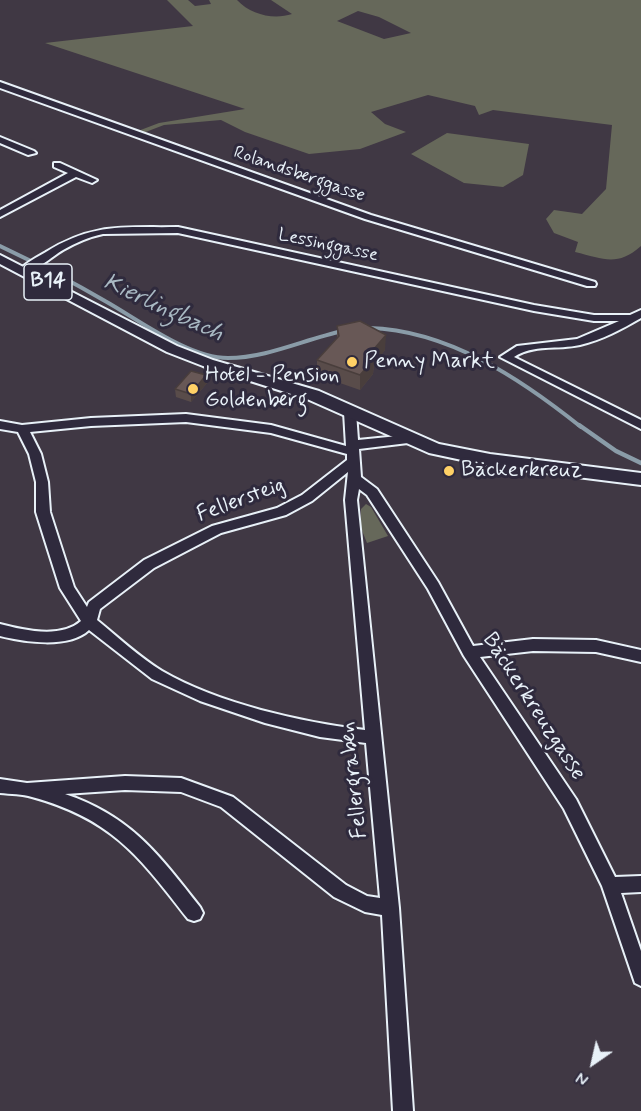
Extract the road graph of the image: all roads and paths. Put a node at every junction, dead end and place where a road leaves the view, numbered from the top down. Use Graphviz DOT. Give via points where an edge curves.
graph roads {
  1 [pos="0,85"];
  2 [pos="0,140"];
  3 [pos="31,153"];
  4 [pos="57,165"];
  5 [pos="76,173"];
  6 [pos="92,180"];
  7 [pos="0,214"];
  8 [pos="0,259"];
  9 [pos="31,266"];
  10 [pos="591,284"];
  11 [pos="637,316"];
  12 [pos="350,412"];
  13 [pos="0,425"];
  14 [pos="641,425"];
  15 [pos="22,429"];
  16 [pos="408,439"];
  17 [pos="354,453"];
  18 [pos="355,479"];
  19 [pos="641,479"];
  20 [pos="88,622"];
  21 [pos="0,630"];
  22 [pos="469,652"];
  23 [pos="641,656"];
  24 [pos="372,737"];
  25 [pos="0,786"];
  26 [pos="27,790"];
  27 [pos="641,884"];
  28 [pos="610,885"];
  29 [pos="390,909"];
  30 [pos="194,913"];
  31 [pos="641,977"];
  32 [pos="403,1111"];
  1 -- 10 [label="street, Rolandsberggasse" via="368,217"];
  2 -- 3 [label="street"];
  4 -- 5 [label="street"];
  5 -- 6 [label="street"];
  5 -- 7 [label="street"];
  8 -- 9 [label="main road, B14"];
  9 -- 11 [label="street, Lessinggasse" via="89,234 178,230 534,308 594,318"];
  9 -- 12 [label="main road, B14" via="182,353 289,387"];
  11 -- 14 [label="street" via="609,332 577,342 517,350 506,357"];
  12 -- 16 [label="main road, B14"];
  12 -- 17 [label="street, Fellergraben"];
  13 -- 15 [label="street"];
  15 -- 17 [label="street" via="186,418 271,429"];
  15 -- 20 [label="street" via="35,454 42,482 43,512 67,588"];
  16 -- 17 [label="street"];
  16 -- 19 [label="main road, B14" via="490,460"];
  17 -- 18 [label="street, Fellergraben"];
  17 -- 20 [label="street, Fellersteig" via="307,498 281,512 217,529 149,564 94,606"];
  18 -- 22 [label="street, Bäckerkreuzgasse" via="372,492 433,586"];
  18 -- 24 [label="street, Fellergraben" via="351,500"];
  20 -- 21 [label="street" via="80,631 56,636 23,636"];
  20 -- 24 [label="street" via="157,675 205,697 320,731"];
  22 -- 23 [label="street" via="533,645 596,646"];
  22 -- 28 [label="street, Bäckerkreuzgasse" via="570,804"];
  24 -- 29 [label="street, Fellergraben"];
  25 -- 26 [label="street"];
  26 -- 29 [label="street" via="125,783 181,785 227,802 340,891 365,904"];
  26 -- 30 [label="street" via="101,816 145,852"];
  27 -- 28 [label="street"];
  28 -- 31 [label="street, Bäckerkreuzgasse"];
  29 -- 32 [label="street, Fellergraben"];
}
